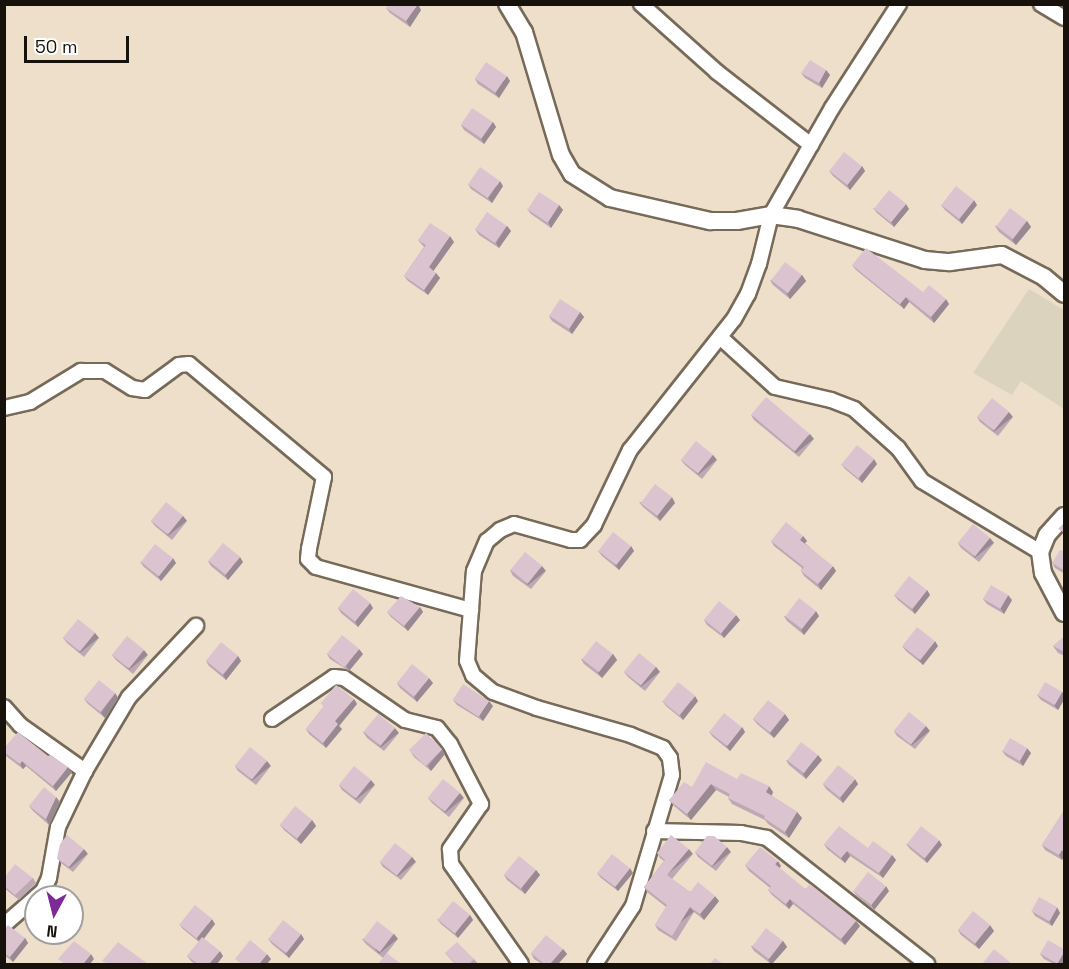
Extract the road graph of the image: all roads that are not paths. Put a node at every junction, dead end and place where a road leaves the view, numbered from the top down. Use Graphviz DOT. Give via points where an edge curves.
graph roads {
  1 [pos="507,4"];
  2 [pos="640,4"];
  3 [pos="899,4"];
  4 [pos="1041,4"];
  5 [pos="1065,18"];
  6 [pos="811,145"];
  7 [pos="771,215"];
  8 [pos="1065,294"];
  9 [pos="720,337"];
  10 [pos="4,408"];
  11 [pos="1065,516"];
  12 [pos="1040,552"];
  13 [pos="471,610"];
  14 [pos="1065,613"];
  15 [pos="196,626"];
  16 [pos="4,707"];
  17 [pos="272,719"];
  18 [pos="85,771"];
  19 [pos="654,831"];
  20 [pos="46,885"];
  21 [pos="24,908"];
  22 [pos="4,925"];
  23 [pos="521,964"];
  24 [pos="596,964"];
  25 [pos="927,964"];
  1 -- 7 [label="street" via="524,32 561,155 572,174 610,198 710,221"];
  2 -- 6 [label="street" via="717,72"];
  3 -- 6 [label="street"];
  4 -- 5 [label="street"];
  6 -- 7 [label="street"];
  7 -- 8 [label="street" via="798,219 926,260 950,262 1002,255 1044,277"];
  7 -- 9 [label="street" via="748,294"];
  9 -- 12 [label="street" via="775,387 831,400 854,410 898,448 922,481"];
  9 -- 13 [label="street" via="630,450 585,536 571,540 514,524 487,541 474,571"];
  10 -- 13 [label="street" via="30,402 81,371 105,371 132,388 145,390 179,365 189,364 324,477 308,560 316,567"];
  11 -- 12 [label="street" via="1047,535"];
  12 -- 14 [label="street" via="1043,573"];
  13 -- 19 [label="street" via="467,661 473,675 493,692 663,748 670,758 672,775"];
  15 -- 18 [label="street" via="129,698"];
  16 -- 18 [label="street" via="20,725"];
  17 -- 23 [label="street" via="334,677 344,678 405,720 437,728 450,744 481,804 450,849 451,864"];
  18 -- 20 [label="street" via="58,827"];
  19 -- 24 [label="street" via="633,906"];
  19 -- 25 [label="street" via="741,833 767,838"];
  21 -- 22 [label="street"];
}
